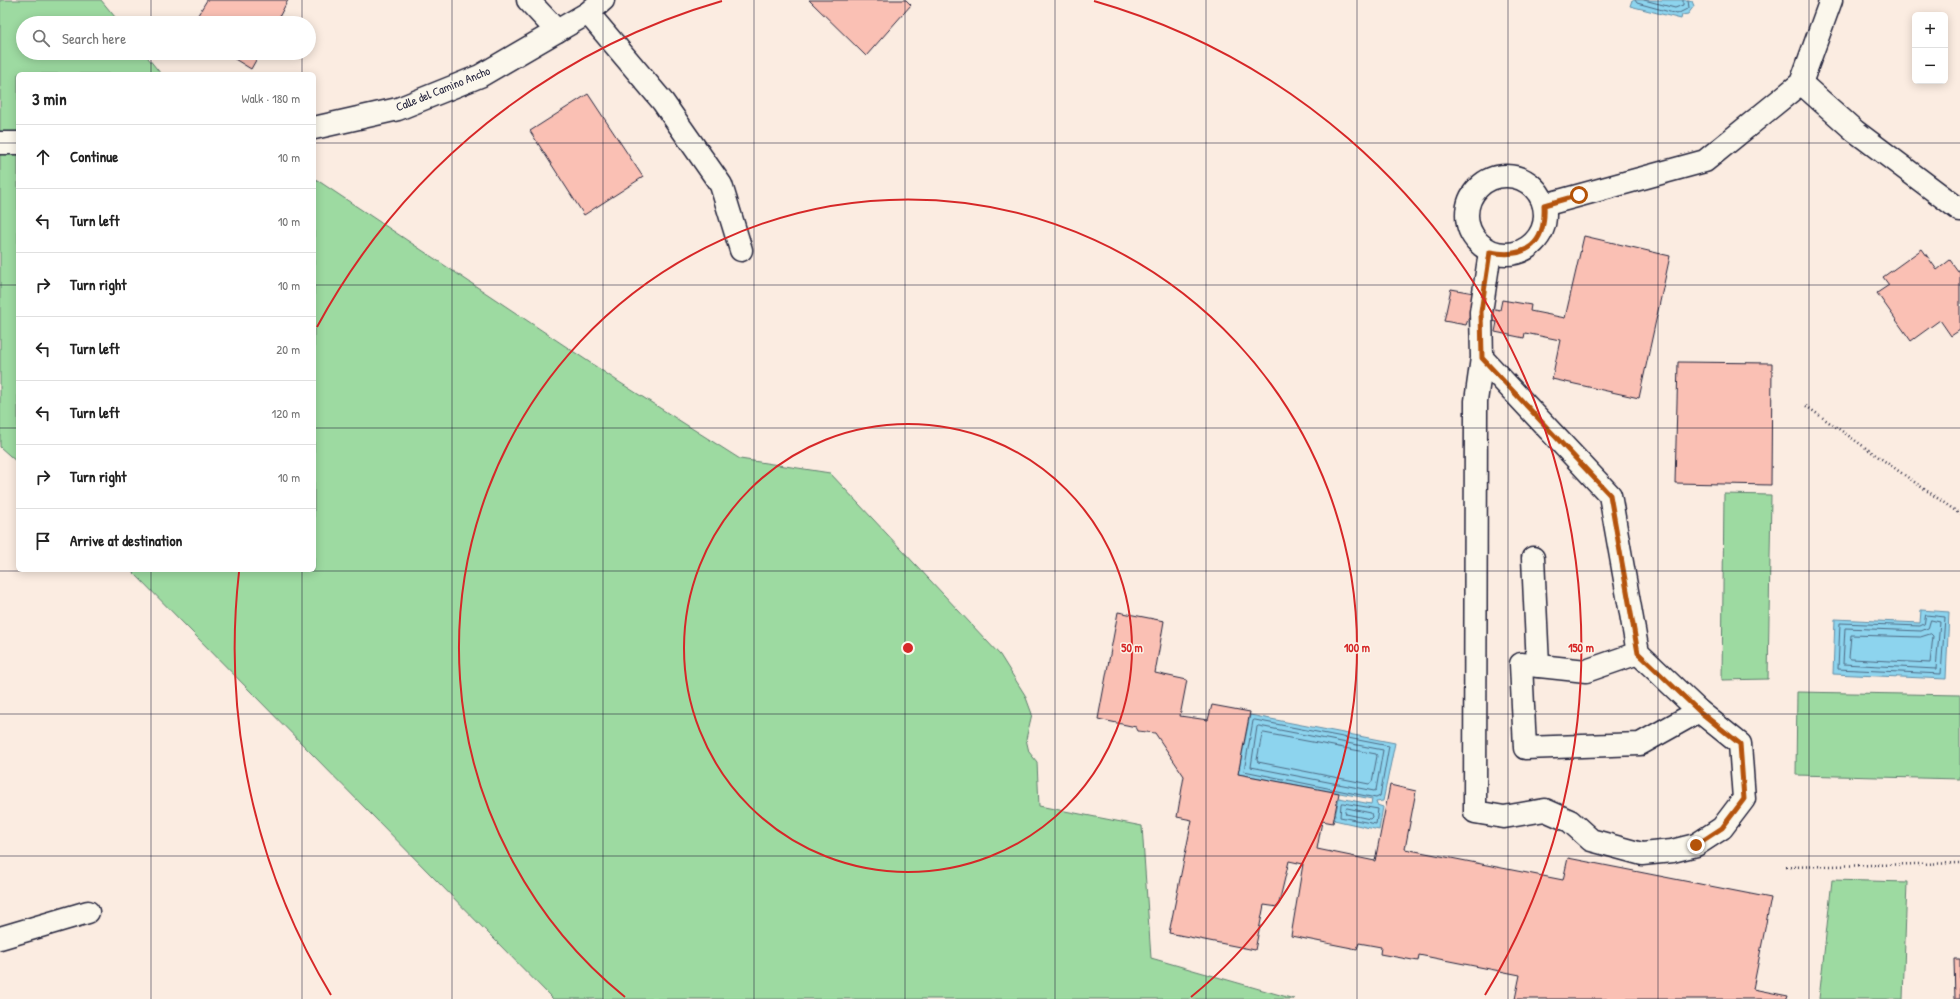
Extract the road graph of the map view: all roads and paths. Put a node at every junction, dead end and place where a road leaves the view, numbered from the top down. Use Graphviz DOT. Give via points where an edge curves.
graph roads {
  1 [pos="528,0"];
  2 [pos="1831,0"];
  3 [pos="595,6"];
  4 [pos="557,31"];
  5 [pos="1801,83"];
  6 [pos="316,128"];
  7 [pos="0,143"];
  8 [pos="16,143"];
  9 [pos="1544,205"];
  10 [pos="1960,210"];
  11 [pos="741,250"];
  12 [pos="1490,252"];
  13 [pos="1482,358"];
  14 [pos="1806,406"];
  15 [pos="1960,514"];
  16 [pos="1533,558"];
  17 [pos="1638,653"];
  18 [pos="1538,666"];
  19 [pos="1699,711"];
  20 [pos="1960,863"];
  21 [pos="1786,867"];
  22 [pos="88,912"];
  23 [pos="0,938"];
  1 -- 4 [label="street"];
  2 -- 5 [label="street"];
  3 -- 4 [label="street, Calle del Camino Ancho"];
  3 -- 11 [label="street" via="721,185"];
  4 -- 6 [label="street, Calle del Camino Ancho" via="480,76 398,109"];
  5 -- 9 [label="street" via="1705,161"];
  5 -- 10 [label="street" via="1855,131"];
  7 -- 8 [label="street"];
  9 -- 12 [label="street" via="1545,223 1537,239 1524,250 1513,254"];
  9 -- 12 [label="street" via="1534,188 1518,177 1498,176 1480,185 1468,201 1466,221 1474,239"];
  12 -- 13 [label="street" via="1481,312"];
  13 -- 17 [label="street" via="1610,495"];
  13 -- 19 [label="street" via="1476,400 1475,812 1504,817 1545,810 1570,821 1591,840 1642,854 1696,845 1722,828 1744,799 1740,744"];
  14 -- 15 [label="path"];
  16 -- 18 [label="street"];
  17 -- 18 [label="street" via="1586,671"];
  17 -- 19 [label="street"];
  18 -- 19 [label="street" via="1521,664 1525,748 1640,744"];
  20 -- 21 [label="path"];
  22 -- 23 [label="street"];
}
